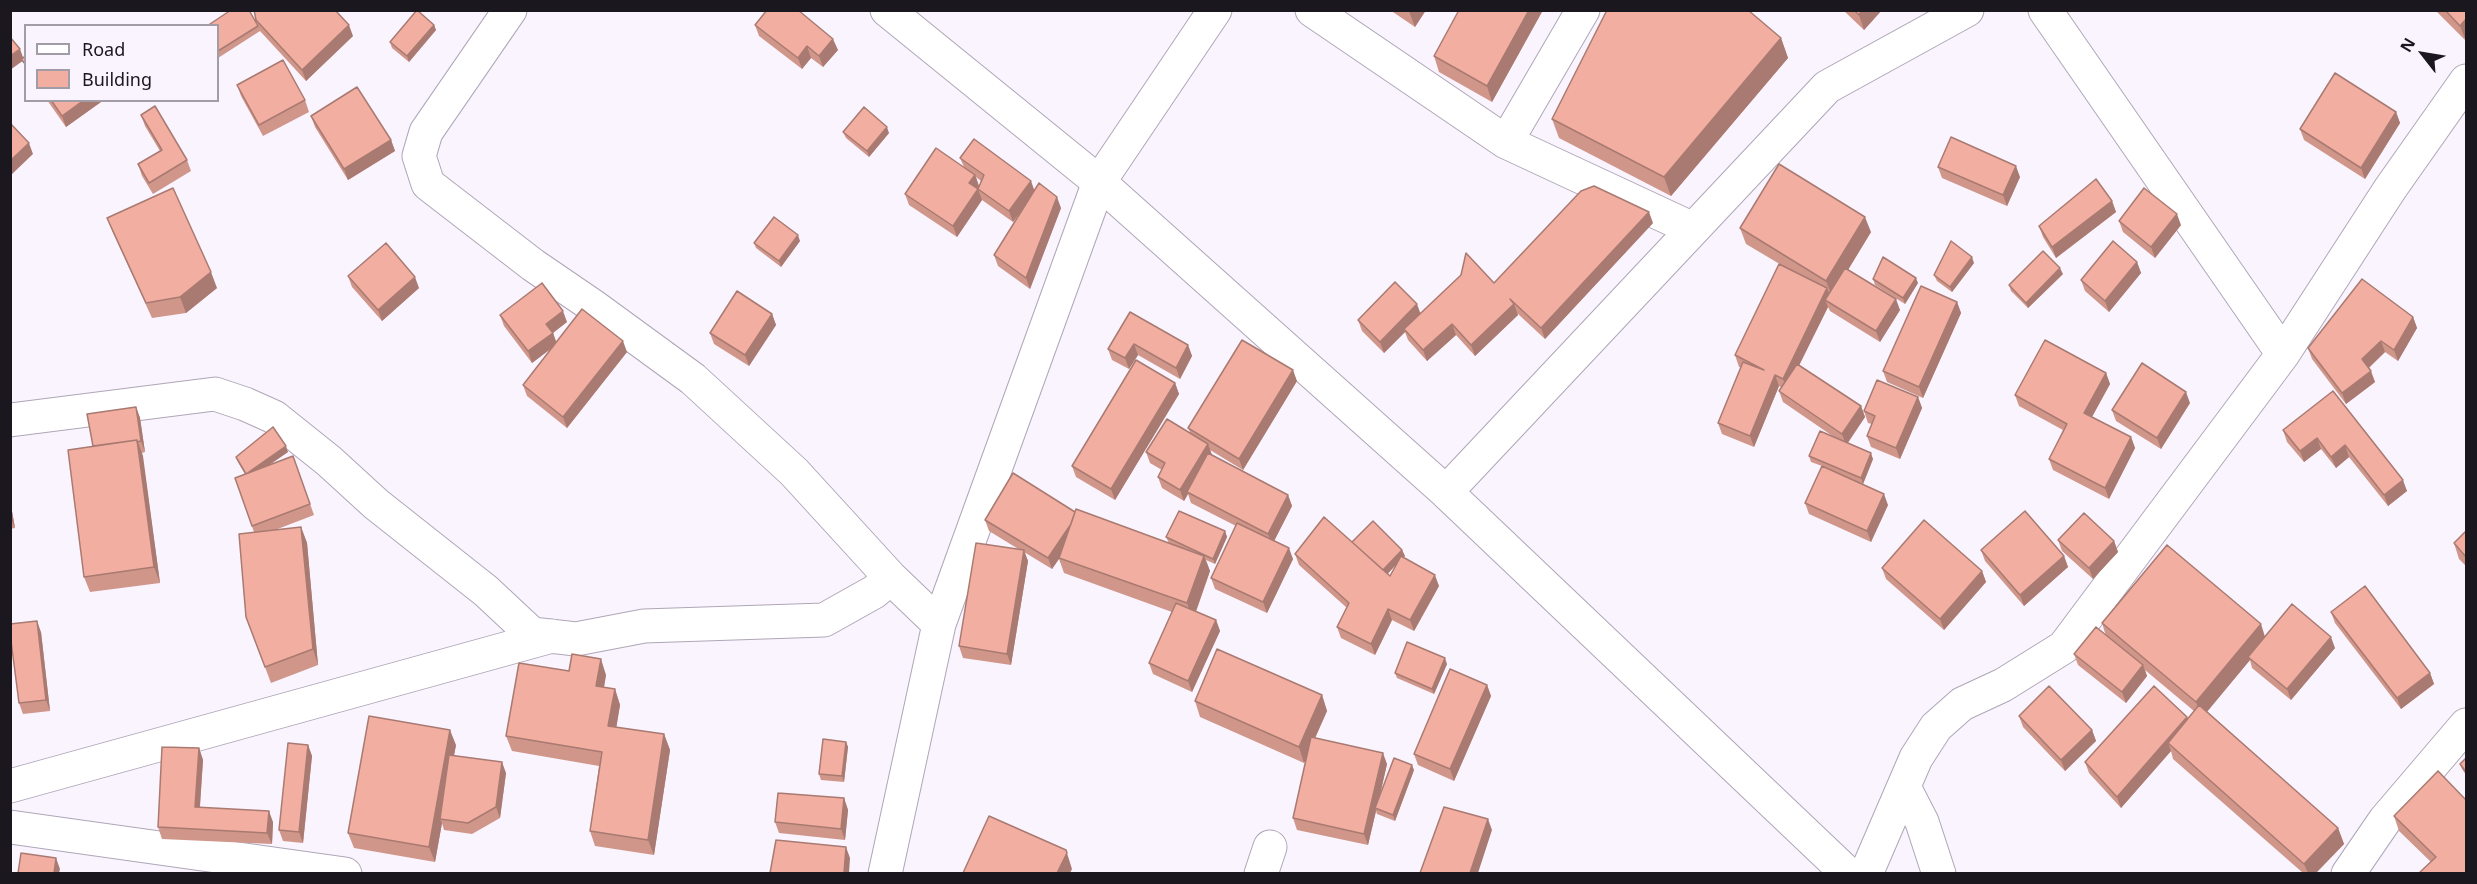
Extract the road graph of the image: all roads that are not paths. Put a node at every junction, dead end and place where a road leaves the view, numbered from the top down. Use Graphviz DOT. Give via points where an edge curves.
graph roads {
  1 [pos="510,10"];
  2 [pos="887,10"];
  3 [pos="1215,10"];
  4 [pos="1312,10"];
  5 [pos="1583,10"];
  6 [pos="1967,10"];
  7 [pos="2045,10"];
  8 [pos="2466,81"];
  9 [pos="1506,142"];
  10 [pos="1099,182"];
  11 [pos="1694,229"];
  12 [pos="2283,354"];
  13 [pos="10,420"];
  14 [pos="1446,492"];
  15 [pos="891,578"];
  16 [pos="939,624"];
  17 [pos="552,636"];
  18 [pos="2466,725"];
  19 [pos="10,786"];
  20 [pos="1904,787"];
  21 [pos="10,827"];
  22 [pos="345,873"];
  23 [pos="885,873"];
  24 [pos="1848,873"];
  25 [pos="1866,873"];
  26 [pos="1939,873"];
  27 [pos="2348,873"];
  1 -- 15 [label="street" via="426,132 419,156 428,184 532,265 693,379 794,472"];
  2 -- 10 [label="street"];
  3 -- 10 [label="street"];
  4 -- 9 [label="street"];
  5 -- 9 [label="street"];
  6 -- 11 [label="street" via="1827,87"];
  7 -- 12 [label="street"];
  8 -- 12 [label="street"];
  9 -- 11 [label="street"];
  10 -- 14 [label="street"];
  10 -- 16 [label="street"];
  11 -- 14 [label="street"];
  12 -- 20 [label="street" via="2064,647 2003,685 1962,704 1936,727 1916,758"];
  13 -- 17 [label="street" via="215,394 245,404 274,417 329,461 532,634"];
  14 -- 24 [label="street"];
  15 -- 16 [label="street"];
  15 -- 17 [label="street" via="824,620 644,626 576,639"];
  16 -- 23 [label="street"];
  17 -- 19 [label="street"];
  18 -- 27 [label="street" via="2385,820"];
  20 -- 25 [label="street"];
  20 -- 26 [label="street" via="1922,822"];
  21 -- 22 [label="street"];
}
